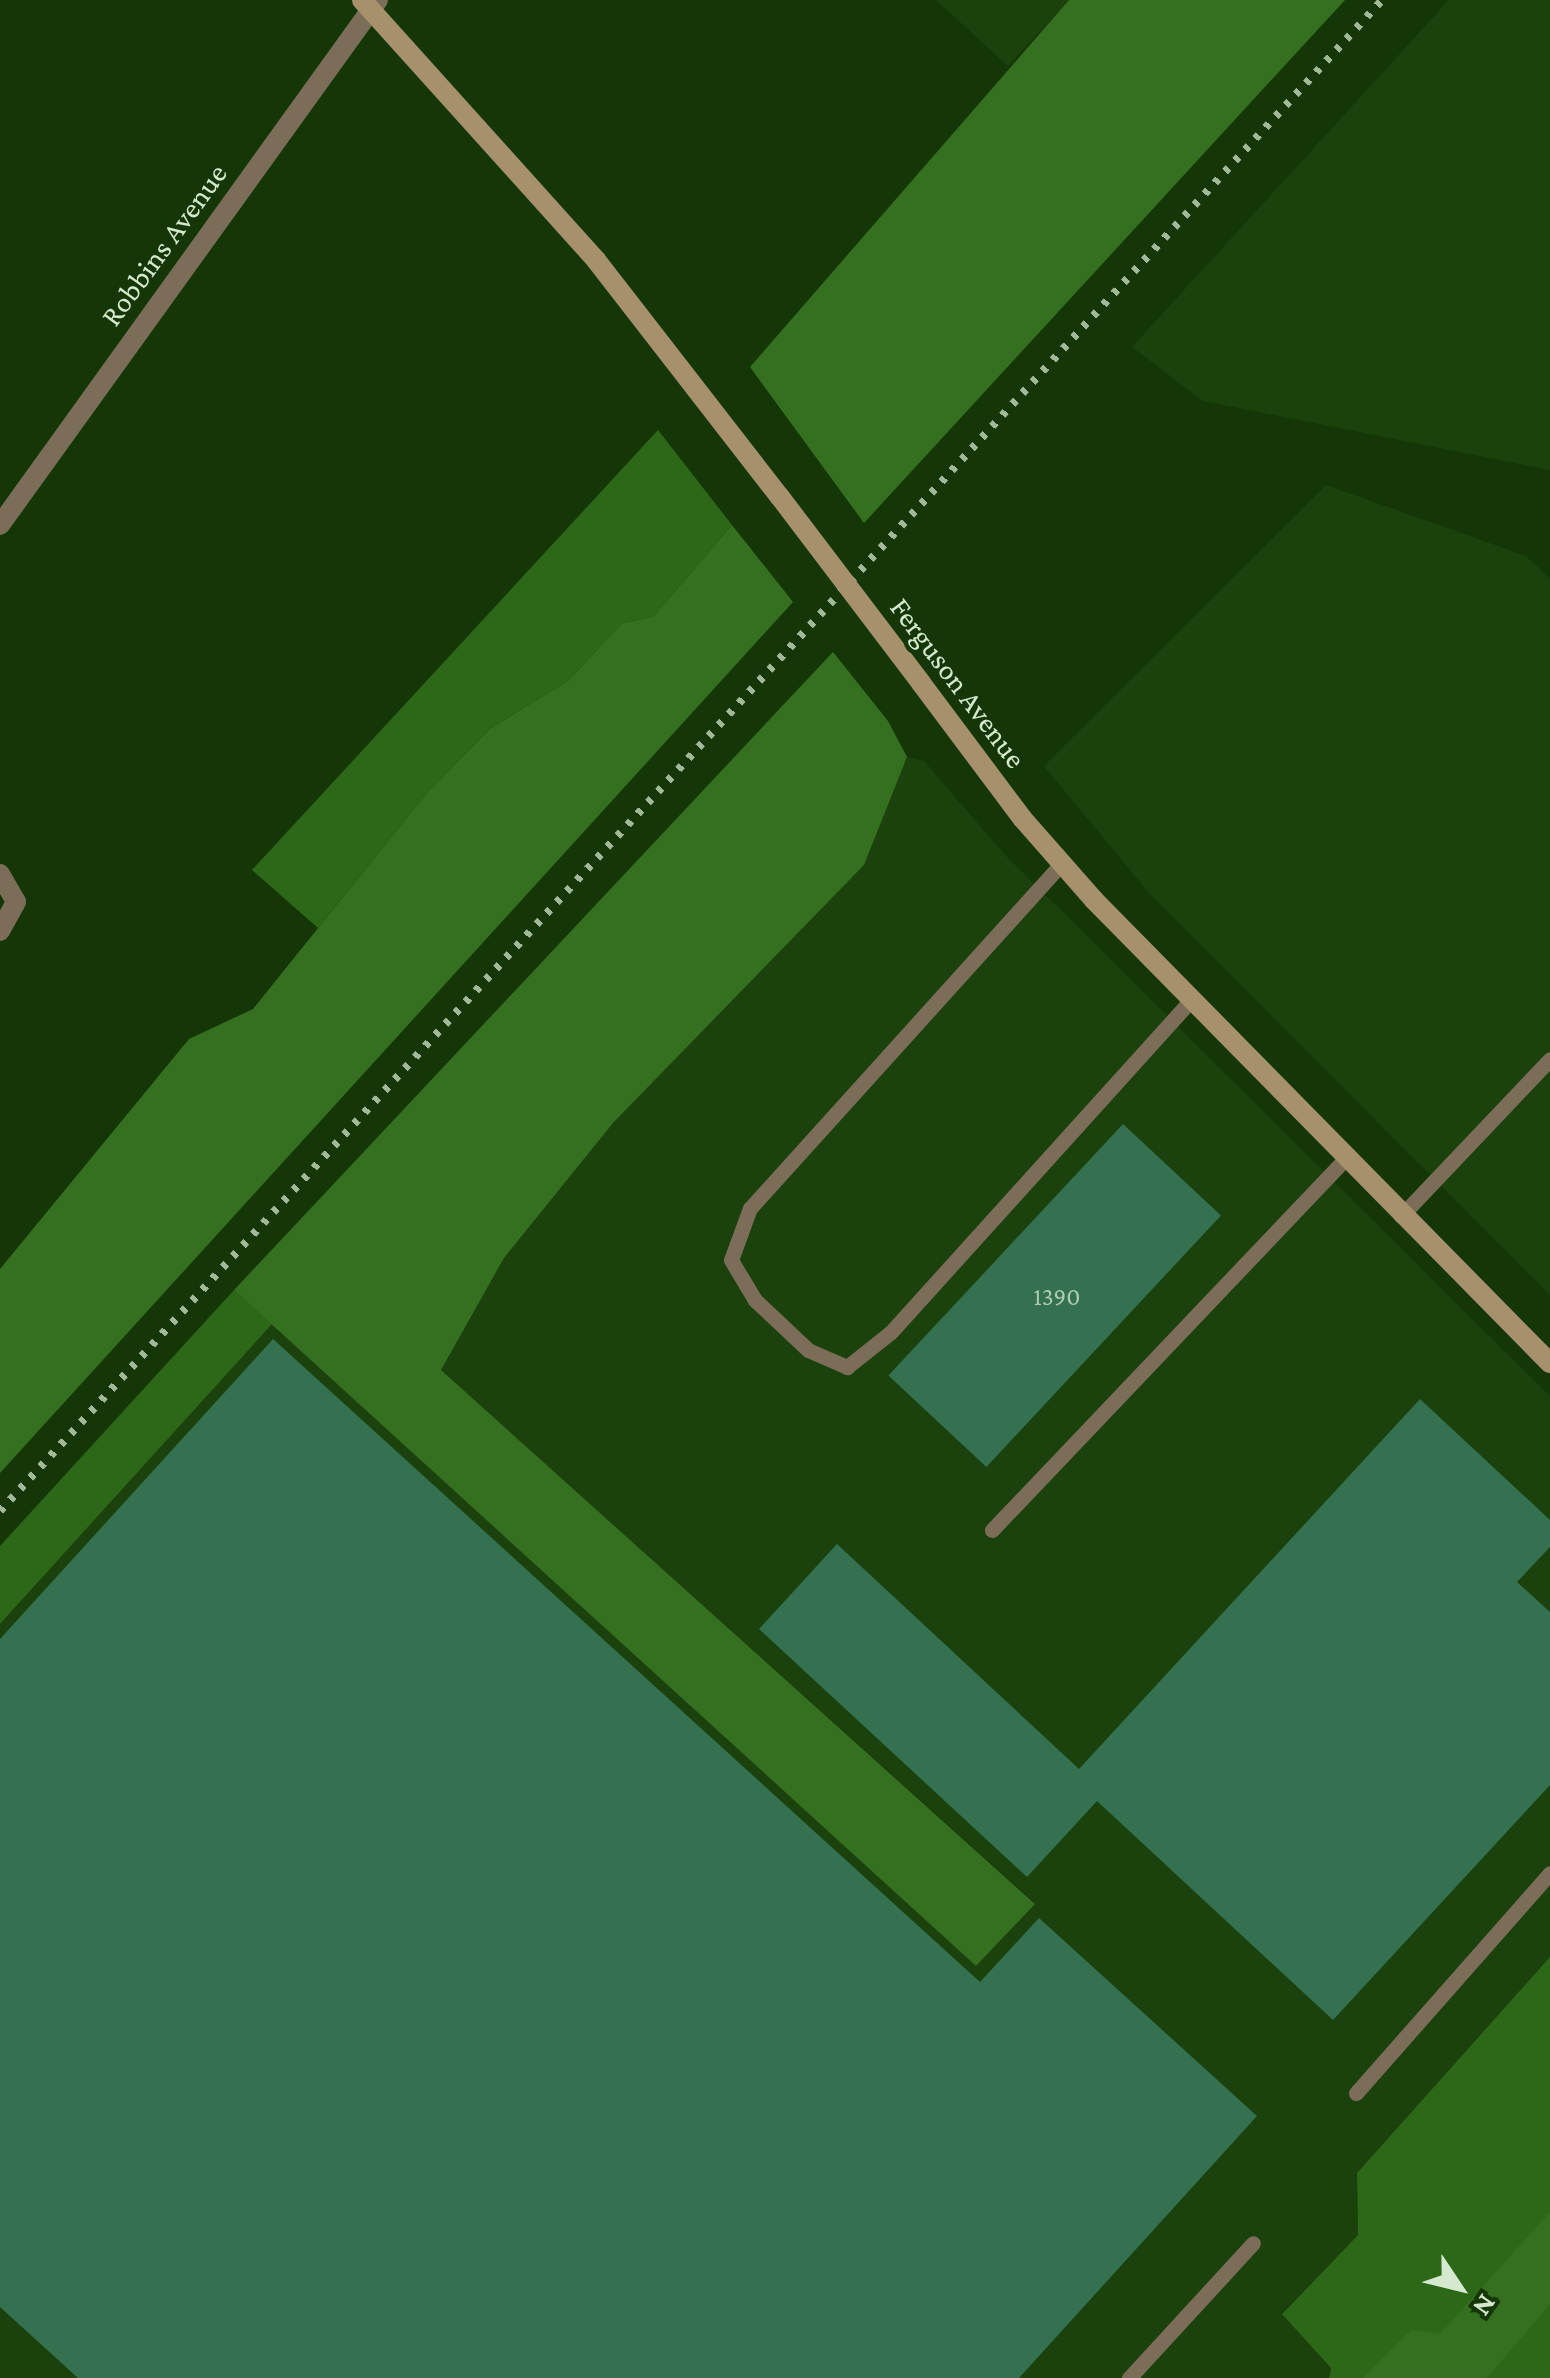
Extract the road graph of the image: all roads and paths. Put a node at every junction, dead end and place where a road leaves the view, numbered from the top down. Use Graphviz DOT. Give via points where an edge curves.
graph roads {
  1 [pos="370,3"];
  2 [pos="0,525"];
  3 [pos="1062,863"];
  4 [pos="0,874"];
  5 [pos="0,931"];
  6 [pos="1191,1000"];
  7 [pos="1550,1059"];
  8 [pos="1345,1158"];
  9 [pos="1402,1216"];
  10 [pos="1550,1363"];
  11 [pos="992,1530"];
  12 [pos="1550,1873"];
  13 [pos="1356,2093"];
  14 [pos="1253,2244"];
  15 [pos="1129,2378"];
  1 -- 2 [label="street, Robbins Avenue"];
  1 -- 3 [label="street, Ferguson Avenue, bridge" via="596,260"];
  3 -- 6 [label="street, Ferguson Avenue"];
  3 -- 6 [label="lane" via="750,1208 731,1260 755,1300 808,1350 846,1367 891,1332"];
  4 -- 5 [label="street" via="16,902"];
  6 -- 8 [label="street, Ferguson Avenue"];
  7 -- 9 [label="lane"];
  8 -- 9 [label="street, Ferguson Avenue"];
  8 -- 11 [label="lane"];
  9 -- 10 [label="street, Ferguson Avenue"];
  12 -- 13 [label="lane"];
  14 -- 15 [label="lane"];
}
